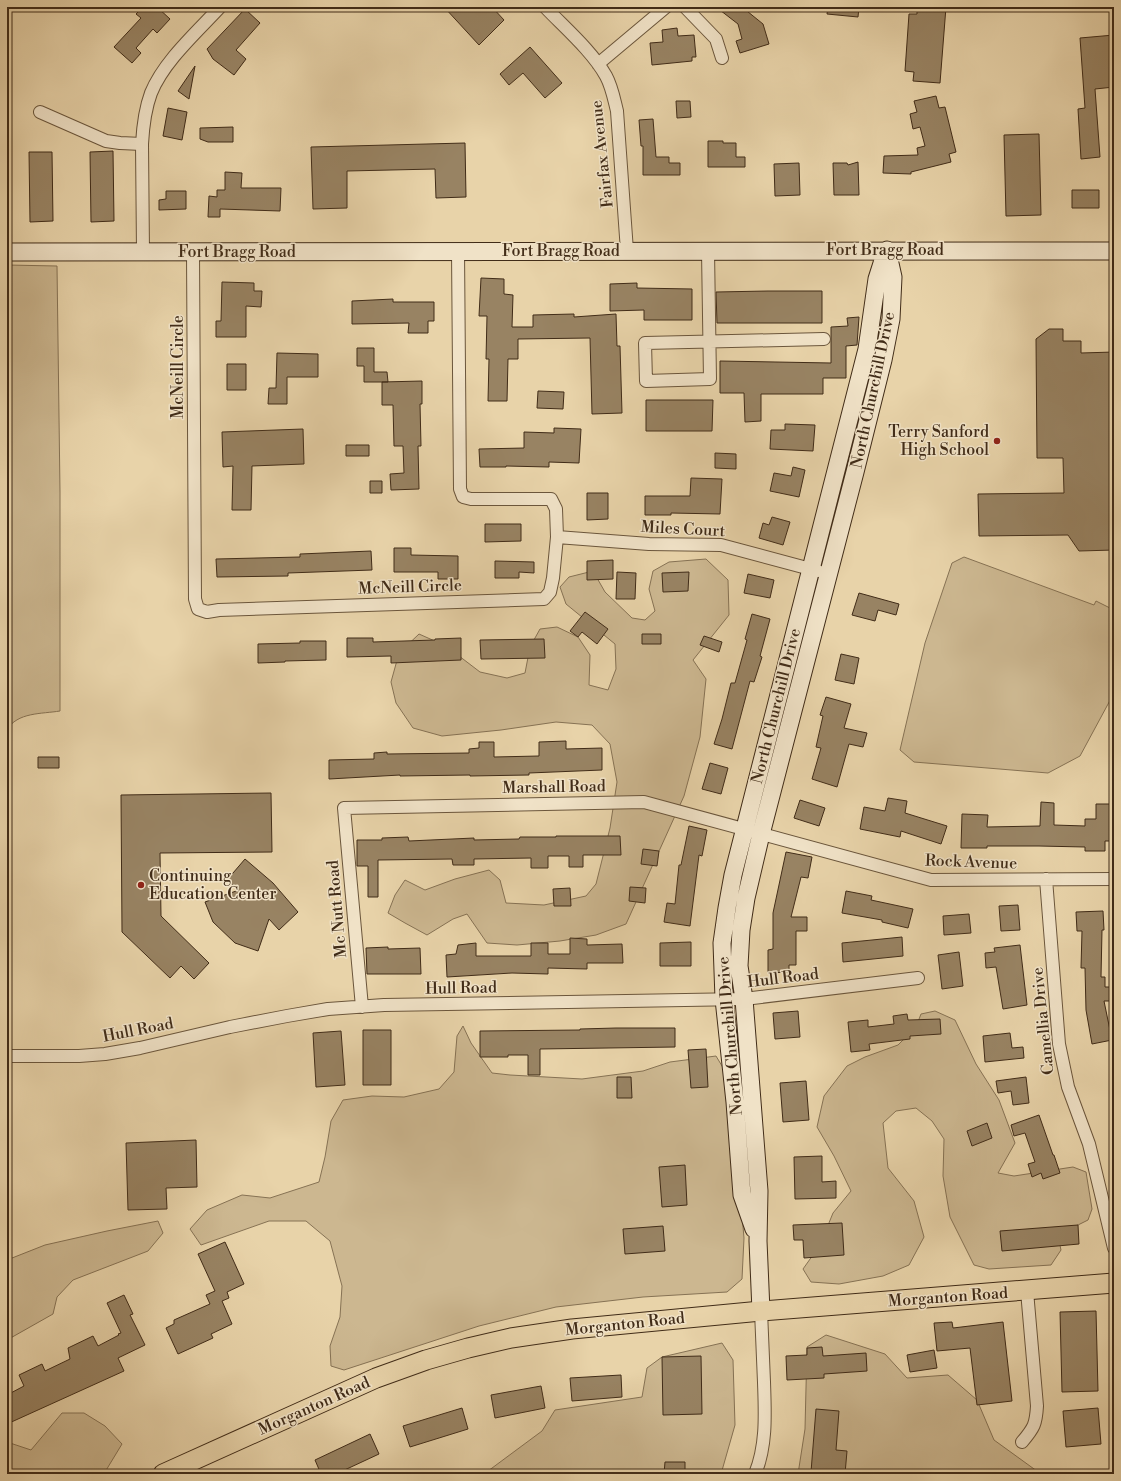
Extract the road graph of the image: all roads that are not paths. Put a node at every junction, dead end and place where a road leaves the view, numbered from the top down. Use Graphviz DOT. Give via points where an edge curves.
graph roads {
  1 [pos="220,7"];
  2 [pos="545,7"];
  3 [pos="666,7"];
  4 [pos="685,7"];
  5 [pos="722,58"];
  6 [pos="598,64"];
  7 [pos="40,112"];
  8 [pos="142,144"];
  9 [pos="887,250"];
  10 [pos="1114,250"];
  11 [pos="627,251"];
  12 [pos="708,251"];
  13 [pos="7,252"];
  14 [pos="143,252"];
  15 [pos="193,252"];
  16 [pos="458,252"];
  17 [pos="824,339"];
  18 [pos="710,342"];
  19 [pos="557,536"];
  20 [pos="812,569"];
  21 [pos="829,574"];
  22 [pos="344,808"];
  23 [pos="745,829"];
  24 [pos="761,834"];
  25 [pos="1046,879"];
  26 [pos="1114,879"];
  27 [pos="918,978"];
  28 [pos="724,998"];
  29 [pos="744,999"];
  30 [pos="362,1007"];
  31 [pos="7,1056"];
  32 [pos="758,1241"];
  33 [pos="1114,1248"];
  34 [pos="1114,1283"];
  35 [pos="1027,1291"];
  36 [pos="761,1311"];
  37 [pos="1022,1442"];
  38 [pos="163,1474"];
  39 [pos="755,1474"];
  1 -- 8 [label="street" via="160,77 146,109"];
  2 -- 6 [label="street, Fairfax Avenue"];
  3 -- 6 [label="street"];
  4 -- 5 [label="street" via="716,39"];
  6 -- 11 [label="street, Fairfax Avenue" via="613,94 617,111"];
  7 -- 8 [label="street" via="106,140"];
  8 -- 14 [label="street"];
  9 -- 10 [label="street, Fort Bragg Road"];
  9 -- 12 [label="street, Fort Bragg Road"];
  9 -- 20 [label="street, North Churchill Drive" via="877,279 867,349"];
  9 -- 21 [label="street, North Churchill Drive" via="893,277 891,319"];
  11 -- 12 [label="street, Fort Bragg Road"];
  11 -- 16 [label="street, Fort Bragg Road"];
  12 -- 18 [label="street"];
  13 -- 14 [label="street, Fort Bragg Road"];
  14 -- 15 [label="street, Fort Bragg Road"];
  15 -- 16 [label="street, Fort Bragg Road"];
  15 -- 19 [label="street, McNeill Circle" via="195,600 198,609 208,612 544,599 550,592 553,578"];
  16 -- 19 [label="street, McNeill Circle" via="460,489 463,497 471,499 551,500 556,509"];
  17 -- 18 [label="street"];
  18 -- 18 [label="street" via="710,379 646,381 645,343"];
  19 -- 20 [label="street, Miles Court" via="649,544 721,545"];
  20 -- 21 [label="street, Miles Court"];
  20 -- 23 [label="street, North Churchill Drive"];
  21 -- 24 [label="street, North Churchill Drive"];
  22 -- 23 [label="street, Marshall Road" via="644,802"];
  22 -- 30 [label="street, Mc Nutt Road"];
  23 -- 24 [label="street, Marshall Road"];
  23 -- 28 [label="street, North Churchill Drive" via="733,875 722,943"];
  24 -- 25 [label="street, Rock Avenue" via="931,880"];
  24 -- 29 [label="street, North Churchill Drive" via="741,930 739,966"];
  25 -- 26 [label="street, Rock Avenue"];
  25 -- 33 [label="street, Camellia Drive" via="1063,1070 1089,1144"];
  27 -- 29 [label="street, Hull Road"];
  28 -- 29 [label="street, Hull Road"];
  28 -- 30 [label="street, Hull Road"];
  28 -- 32 [label="street, North Churchill Drive" via="742,1195"];
  29 -- 32 [label="street, North Churchill Drive" via="759,1191"];
  30 -- 31 [label="street, Hull Road" via="328,1009 287,1016 105,1054"];
  32 -- 36 [label="street, North Churchill Drive"];
  34 -- 35 [label="main road, Morganton Road"];
  35 -- 36 [label="main road, Morganton Road"];
  35 -- 37 [label="street" via="1037,1406 1033,1429"];
  36 -- 38 [label="main road, Morganton Road" via="572,1329 511,1338 468,1348 376,1378"];
  36 -- 39 [label="street" via="764,1440 762,1457"];
}
